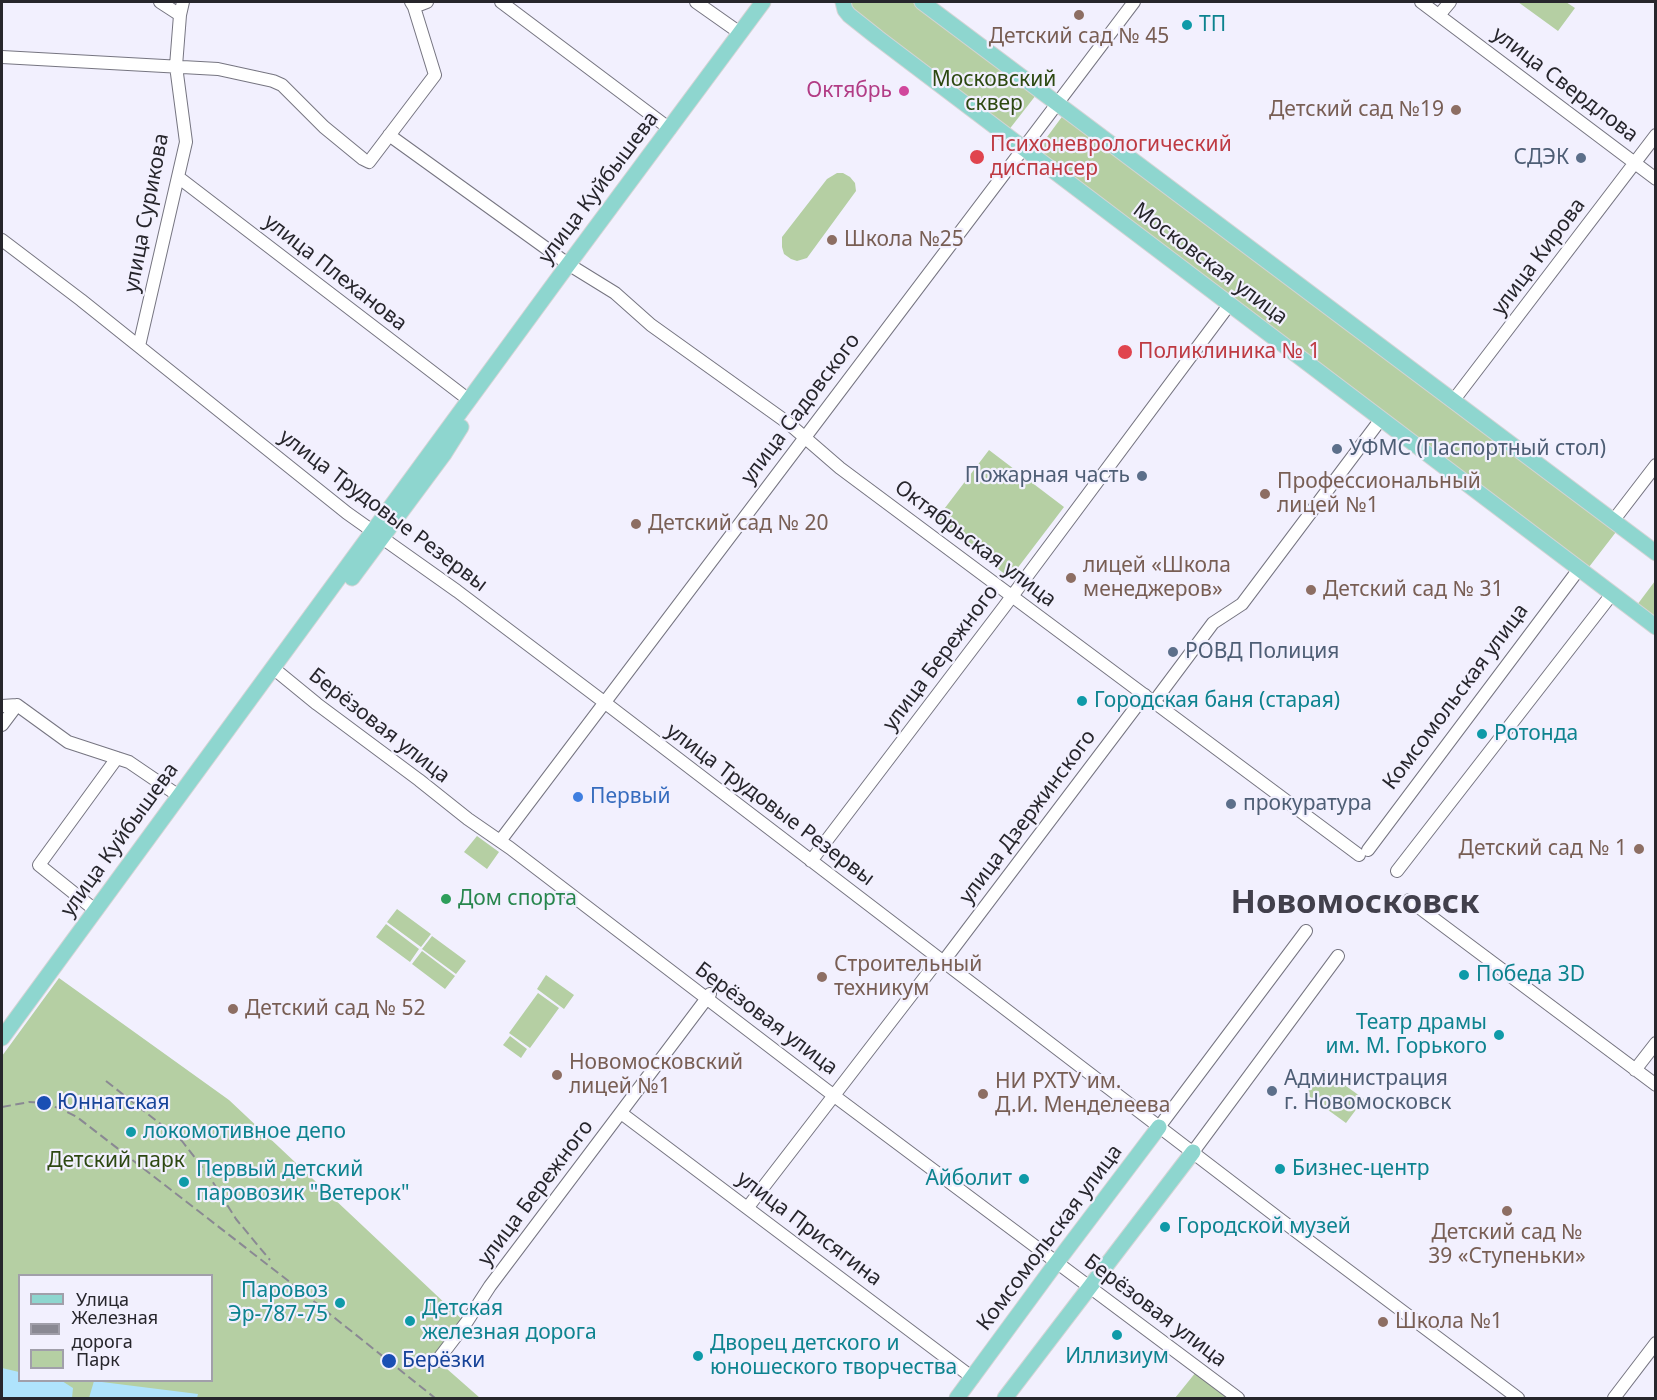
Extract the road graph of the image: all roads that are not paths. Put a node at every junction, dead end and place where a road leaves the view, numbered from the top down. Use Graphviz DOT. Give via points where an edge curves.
graph roads {
  1 [pos="160,2"];
  2 [pos="183,2"];
  3 [pos="427,2"];
  4 [pos="501,2"];
  5 [pos="696,2"];
  6 [pos="763,2"];
  7 [pos="843,2"];
  8 [pos="922,2"];
  9 [pos="1134,2"];
  10 [pos="1421,2"];
  11 [pos="1450,2"];
  12 [pos="412,4"];
  13 [pos="180,15"];
  14 [pos="1440,15"];
  15 [pos="740,33"];
  16 [pos="2,57"];
  17 [pos="176,66"];
  18 [pos="1057,103"];
  19 [pos="670,129"];
  20 [pos="389,135"];
  21 [pos="1656,135"];
  22 [pos="1023,148"];
  23 [pos="1635,163"];
  24 [pos="178,177"];
  25 [pos="1656,179"];
  26 [pos="2,240"];
  27 [pos="568,264"];
  28 [pos="1230,305"];
  29 [pos="139,346"];
  30 [pos="492,368"];
  31 [pos="469,400"];
  32 [pos="1453,401"];
  33 [pos="1381,419"];
  34 [pos="804,437"];
  35 [pos="1656,465"];
  36 [pos="1613,521"];
  37 [pos="377,535"];
  38 [pos="1656,553"];
  39 [pos="1579,568"];
  40 [pos="1612,594"];
  41 [pos="1012,596"];
  42 [pos="1656,627"];
  43 [pos="273,668"];
  44 [pos="1149,698"];
  45 [pos="604,702"];
  46 [pos="16,705"];
  47 [pos="2,706"];
  48 [pos="2,725"];
  49 [pos="117,758"];
  50 [pos="179,796"];
  51 [pos="500,841"];
  52 [pos="1363,853"];
  53 [pos="811,861"];
  54 [pos="1397,872"];
  55 [pos="1409,900"];
  56 [pos="95,910"];
  57 [pos="1306,932"];
  58 [pos="1338,956"];
  59 [pos="941,960"];
  60 [pos="709,996"];
  61 [pos="2,1038"];
  62 [pos="1656,1043"];
  63 [pos="1635,1070"];
  64 [pos="1656,1085"];
  65 [pos="833,1095"];
  66 [pos="621,1113"];
  67 [pos="1160,1127"];
  68 [pos="1193,1152"];
  69 [pos="748,1207"];
  70 [pos="1057,1262"];
  71 [pos="1090,1286"];
  72 [pos="1656,1343"];
  73 [pos="437,1361"];
  74 [pos="973,1378"];
  75 [pos="957,1398"];
  76 [pos="1005,1398"];
  77 [pos="1238,1398"];
  78 [pos="1518,1398"];
  79 [pos="1614,1398"];
  1 -- 13 [label="street"];
  2 -- 13 [label="street, улица Сурикова"];
  3 -- 12 [label="street"];
  4 -- 19 [label="street"];
  5 -- 15 [label="street"];
  6 -- 15 [label="main road, улица Куйбышева"];
  7 -- 22 [label="main road, Московская улица" via="855,21"];
  8 -- 18 [label="main road, Московская улица"];
  9 -- 18 [label="street, улица Садовского"];
  10 -- 14 [label="street, улица Свердлова"];
  11 -- 14 [label="street"];
  12 -- 20 [label="street" via="435,75"];
  13 -- 17 [label="street, улица Сурикова"];
  14 -- 23 [label="street, улица Свердлова"];
  15 -- 19 [label="main road, улица Куйбышева"];
  16 -- 17 [label="street"];
  17 -- 20 [label="street" via="218,69 278,83 324,127 369,162"];
  17 -- 24 [label="street, улица Сурикова" via="186,142"];
  18 -- 22 [label="street, улица Садовского"];
  18 -- 32 [label="main road, Московская улица"];
  19 -- 27 [label="main road, улица Куйбышева"];
  20 -- 27 [label="street, Октябрьская улица"];
  21 -- 23 [label="street, улица Кирова"];
  22 -- 28 [label="main road, Московская улица"];
  22 -- 34 [label="street, улица Садовского"];
  23 -- 25 [label="street, улица Свердлова"];
  23 -- 32 [label="street, улица Кирова"];
  24 -- 29 [label="street, улица Сурикова"];
  24 -- 31 [label="street, улица Плеханова"];
  26 -- 29 [label="street, улица Трудовые Резервы"];
  27 -- 30 [label="main road, улица Куйбышева"];
  27 -- 34 [label="street, Октябрьская улица" via="615,293 651,325"];
  28 -- 33 [label="main road, Московская улица"];
  28 -- 41 [label="street, улица Бережного"];
  29 -- 37 [label="street, улица Трудовые Резервы"];
  30 -- 31 [label="main road, улица Куйбышева"];
  30 -- 37 [label="main road" via="444,454"];
  31 -- 37 [label="main road, улица Куйбышева"];
  32 -- 36 [label="main road, Московская улица"];
  33 -- 39 [label="main road, Московская улица"];
  33 -- 44 [label="street, улица Дзержинского" via="1242,604 1213,623"];
  34 -- 41 [label="street, Октябрьская улица"];
  34 -- 45 [label="street, улица Садовского"];
  35 -- 36 [label="street"];
  36 -- 38 [label="main road, Московская улица"];
  37 -- 43 [label="main road, улица Куйбышева" via="308,639"];
  37 -- 45 [label="street, улица Трудовые Резервы"];
  39 -- 40 [label="main road, Московская улица"];
  39 -- 52 [label="street, Комсомольская улица"];
  40 -- 42 [label="main road, Московская улица"];
  40 -- 54 [label="street"];
  41 -- 44 [label="street, Октябрьская улица"];
  41 -- 53 [label="street, улица Бережного"];
  43 -- 50 [label="main road, улица Куйбышева"];
  43 -- 51 [label="street, Берёзовая улица"];
  44 -- 52 [label="street, Октябрьская улица"];
  44 -- 59 [label="street, улица Дзержинского"];
  45 -- 51 [label="street, улица Садовского"];
  45 -- 53 [label="street, улица Трудовые Резервы"];
  46 -- 47 [label="street"];
  46 -- 48 [label="street"];
  46 -- 49 [label="street" via="68,742"];
  49 -- 50 [label="street"];
  49 -- 56 [label="street" via="39,865"];
  50 -- 56 [label="main road, улица Куйбышева"];
  51 -- 60 [label="street, Берёзовая улица"];
  53 -- 59 [label="street, улица Трудовые Резервы"];
  55 -- 63 [label="street"];
  56 -- 61 [label="main road, улица Куйбышева"];
  57 -- 67 [label="street, Комсомольская улица"];
  58 -- 68 [label="street"];
  59 -- 65 [label="street, улица Дзержинского"];
  59 -- 67 [label="street, улица Трудовые Резервы"];
  60 -- 65 [label="street, Берёзовая улица"];
  60 -- 66 [label="street, улица Бережного"];
  62 -- 63 [label="street"];
  63 -- 64 [label="street"];
  65 -- 69 [label="street, улица Дзержинского"];
  65 -- 70 [label="street, Берёзовая улица"];
  66 -- 69 [label="street, улица Присягина"];
  66 -- 73 [label="street, улица Бережного"];
  67 -- 68 [label="street, улица Трудовые Резервы"];
  67 -- 70 [label="main road, Комсомольская улица"];
  68 -- 71 [label="main road"];
  68 -- 78 [label="street, улица Трудовые Резервы"];
  69 -- 74 [label="street, улица Присягина"];
  70 -- 71 [label="street, Берёзовая улица"];
  70 -- 74 [label="main road, Комсомольская улица"];
  71 -- 76 [label="main road"];
  71 -- 77 [label="street, Берёзовая улица"];
  72 -- 79 [label="street"];
  74 -- 75 [label="main road, Комсомольская улица"];
}
